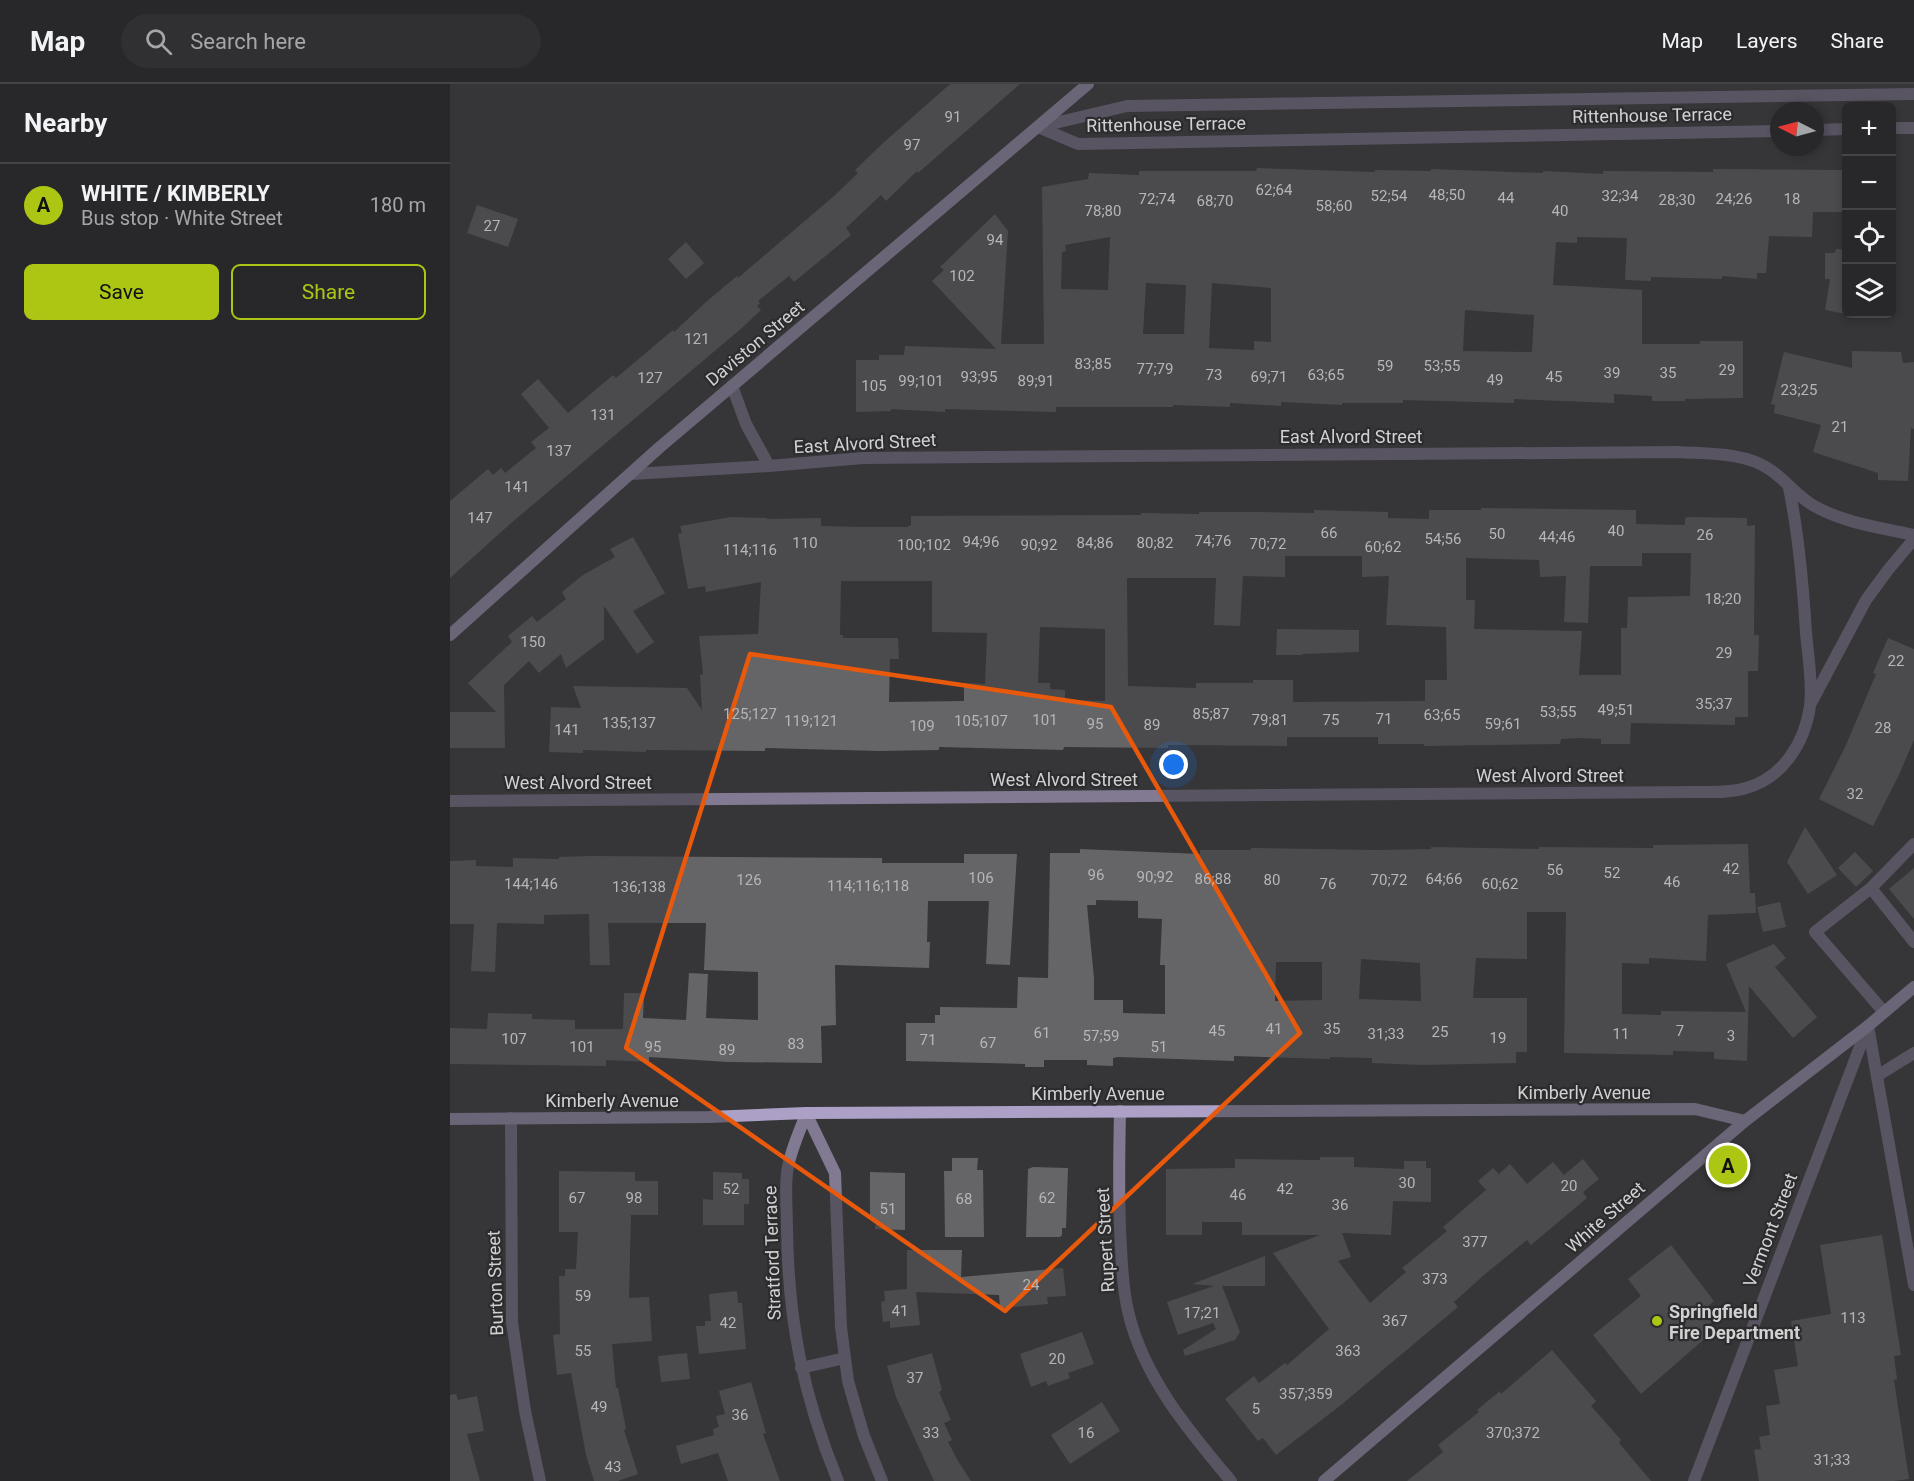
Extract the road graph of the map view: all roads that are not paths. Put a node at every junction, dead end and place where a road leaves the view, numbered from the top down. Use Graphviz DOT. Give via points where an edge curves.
graph roads {
  1 [pos="1088,84"];
  2 [pos="1914,94"];
  3 [pos="1038,127"];
  4 [pos="1896,128"];
  5 [pos="1914,128"];
  6 [pos="1842,129"];
  7 [pos="1770,130"];
  8 [pos="1824,130"];
  9 [pos="732,386"];
  10 [pos="769,466"];
  11 [pos="632,474"];
  12 [pos="1789,488"];
  13 [pos="1914,534"];
  14 [pos="1914,539"];
  15 [pos="450,635"];
  16 [pos="1810,704"];
  17 [pos="450,801"];
  18 [pos="1914,844"];
  19 [pos="1871,888"];
  20 [pos="1914,942"];
  21 [pos="1914,987"];
  22 [pos="1884,1012"];
  23 [pos="1868,1026"];
  24 [pos="1914,1053"];
  25 [pos="1877,1076"];
  26 [pos="1120,1111"];
  27 [pos="806,1113"];
  28 [pos="511,1118"];
  29 [pos="450,1119"];
  30 [pos="1745,1121"];
  31 [pos="1914,1285"];
  32 [pos="845,1358"];
  33 [pos="801,1368"];
  34 [pos="540,1481"];
  35 [pos="838,1481"];
  36 [pos="882,1481"];
  37 [pos="1231,1481"];
  38 [pos="1324,1481"];
  39 [pos="1694,1481"];
  1 -- 3 [label="main road, Daviston Street"];
  2 -- 3 [label="street, Rittenhouse Terrace" via="1127,106"];
  3 -- 7 [label="street, Rittenhouse Terrace" via="1078,144"];
  3 -- 9 [label="main road, Daviston Street"];
  4 -- 5 [label="street"];
  6 -- 8 [label="street"];
  9 -- 10 [label="street"];
  9 -- 11 [label="main road, Daviston Street"];
  10 -- 11 [label="street, East Alvord Street"];
  10 -- 12 [label="street, East Alvord Street" via="863,458 1678,452 1752,462 1767,468"];
  11 -- 15 [label="main road, Daviston Street"];
  12 -- 13 [label="street, East Alvord Street" via="1832,514"];
  12 -- 16 [label="street, West Alvord Street" via="1801,560"];
  14 -- 16 [label="street, West Alvord Street" via="1866,600"];
  16 -- 17 [label="street, West Alvord Street" via="1798,745 1786,761 1764,780 1730,791"];
  18 -- 19 [label="street"];
  19 -- 20 [label="street"];
  19 -- 22 [label="street" via="1815,932"];
  21 -- 22 [label="main road, White Street"];
  22 -- 23 [label="main road, White Street"];
  23 -- 25 [label="street"];
  23 -- 30 [label="main road, White Street"];
  23 -- 39 [label="street, Vermont Street"];
  24 -- 25 [label="street"];
  25 -- 31 [label="street"];
  26 -- 27 [label="main road, Kimberly Avenue"];
  26 -- 30 [label="main road, Kimberly Avenue" via="1695,1110"];
  26 -- 37 [label="street, Rupert Street" via="1119,1220 1128,1312 1146,1360 1167,1397 1185,1426"];
  27 -- 28 [label="main road, Kimberly Avenue"];
  27 -- 32 [label="street" via="834,1173"];
  27 -- 33 [label="street, Stratford Terrace" via="787,1173 788,1277"];
  28 -- 29 [label="main road, Kimberly Avenue"];
  28 -- 34 [label="street, Burton Street" via="512,1322"];
  30 -- 38 [label="main road, White Street"];
  32 -- 33 [label="street"];
  32 -- 36 [label="street" via="855,1408"];
  33 -- 35 [label="street, Stratford Terrace" via="817,1427"];
}
